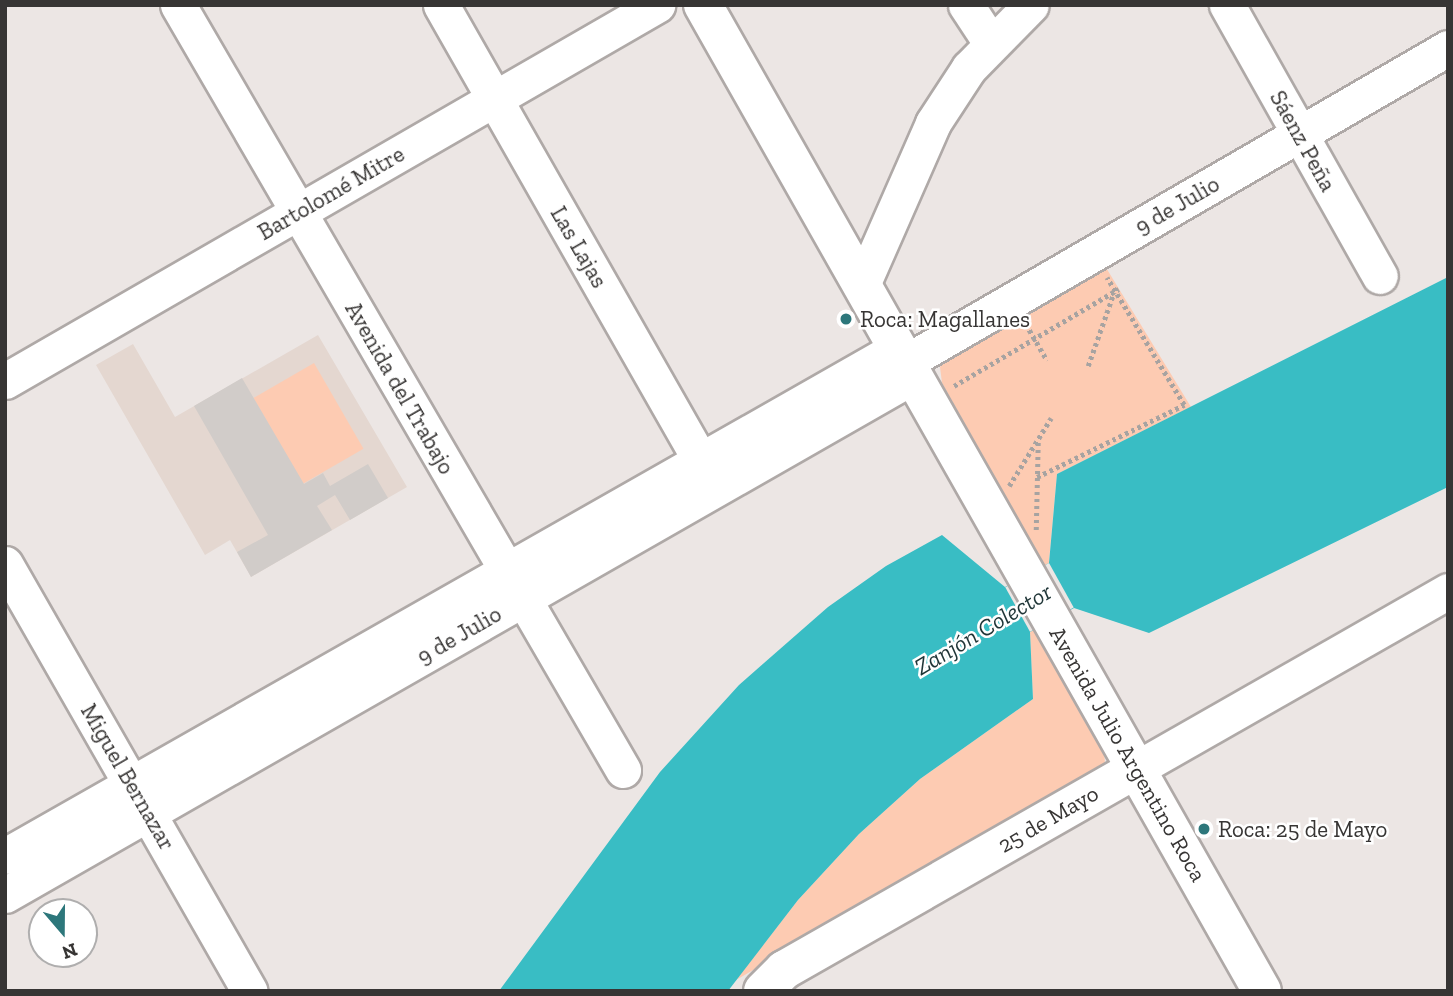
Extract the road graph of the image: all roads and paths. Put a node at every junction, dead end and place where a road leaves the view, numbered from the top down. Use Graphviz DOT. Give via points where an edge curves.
graph roads {
  1 [pos="178,5"];
  2 [pos="441,5"];
  3 [pos="657,5"];
  4 [pos="703,5"];
  5 [pos="1031,5"];
  6 [pos="1227,5"];
  7 [pos="969,10"];
  8 [pos="991,43"];
  9 [pos="1448,48"];
  10 [pos="495,99"];
  11 [pos="1300,134"];
  12 [pos="298,212"];
  13 [pos="1101,269"];
  14 [pos="1380,276"];
  15 [pos="862,285"];
  16 [pos="1117,290"];
  17 [pos="1020,315"];
  18 [pos="1034,338"];
  19 [pos="1047,360"];
  20 [pos="1088,366"];
  21 [pos="916,369"];
  22 [pos="5,381"];
  23 [pos="1051,418"];
  24 [pos="1038,439"];
  25 [pos="708,475"];
  26 [pos="1037,477"];
  27 [pos="1006,492"];
  28 [pos="1036,531"];
  29 [pos="5,564"];
  30 [pos="515,585"];
  31 [pos="1448,591"];
  32 [pos="1136,769"];
  33 [pos="623,770"];
  34 [pos="140,799"];
  35 [pos="5,856"];
  36 [pos="5,895"];
  37 [pos="250,991"];
  38 [pos="763,991"];
  39 [pos="1262,991"];
  1 -- 12 [label="street, Avenida del Trabajo"];
  2 -- 10 [label="street, Las Lajas"];
  3 -- 10 [label="street, Bartolomé Mitre"];
  4 -- 15 [label="main road, Avenida Julio Argentino Roca"];
  5 -- 8 [label="street"];
  6 -- 11 [label="street, Sáenz Peña"];
  7 -- 8 [label="street"];
  8 -- 15 [label="street" via="933,123"];
  9 -- 11 [label="street, 9 de Julio"];
  10 -- 12 [label="street, Bartolomé Mitre"];
  10 -- 25 [label="street, Las Lajas"];
  11 -- 14 [label="street, Sáenz Peña"];
  11 -- 21 [label="street, 9 de Julio"];
  12 -- 22 [label="street, Bartolomé Mitre"];
  12 -- 30 [label="street, Avenida del Trabajo"];
  13 -- 16 [label="path"];
  15 -- 21 [label="main road, Avenida Julio Argentino Roca"];
  16 -- 18 [label="path"];
  16 -- 20 [label="path"];
  16 -- 26 [label="path" via="1184,405"];
  17 -- 18 [label="path"];
  18 -- 19 [label="path"];
  18 -- 21 [label="path"];
  21 -- 25 [label="street, 9 de Julio"];
  21 -- 32 [label="main road, Avenida Julio Argentino Roca"];
  23 -- 24 [label="path"];
  24 -- 26 [label="path"];
  24 -- 27 [label="path"];
  25 -- 30 [label="street, 9 de Julio"];
  26 -- 28 [label="path"];
  29 -- 34 [label="street, Miguel Bernazar"];
  30 -- 33 [label="street, Avenida del Trabajo"];
  30 -- 34 [label="street, 9 de Julio"];
  31 -- 32 [label="street, 25 de Mayo"];
  32 -- 38 [label="main road, 25 de Mayo" via="784,970"];
  32 -- 39 [label="main road, Avenida Julio Argentino Roca"];
  34 -- 35 [label="street, 9 de Julio"];
  34 -- 36 [label="street, 9 de Julio"];
  34 -- 37 [label="street, Miguel Bernazar"];
}
